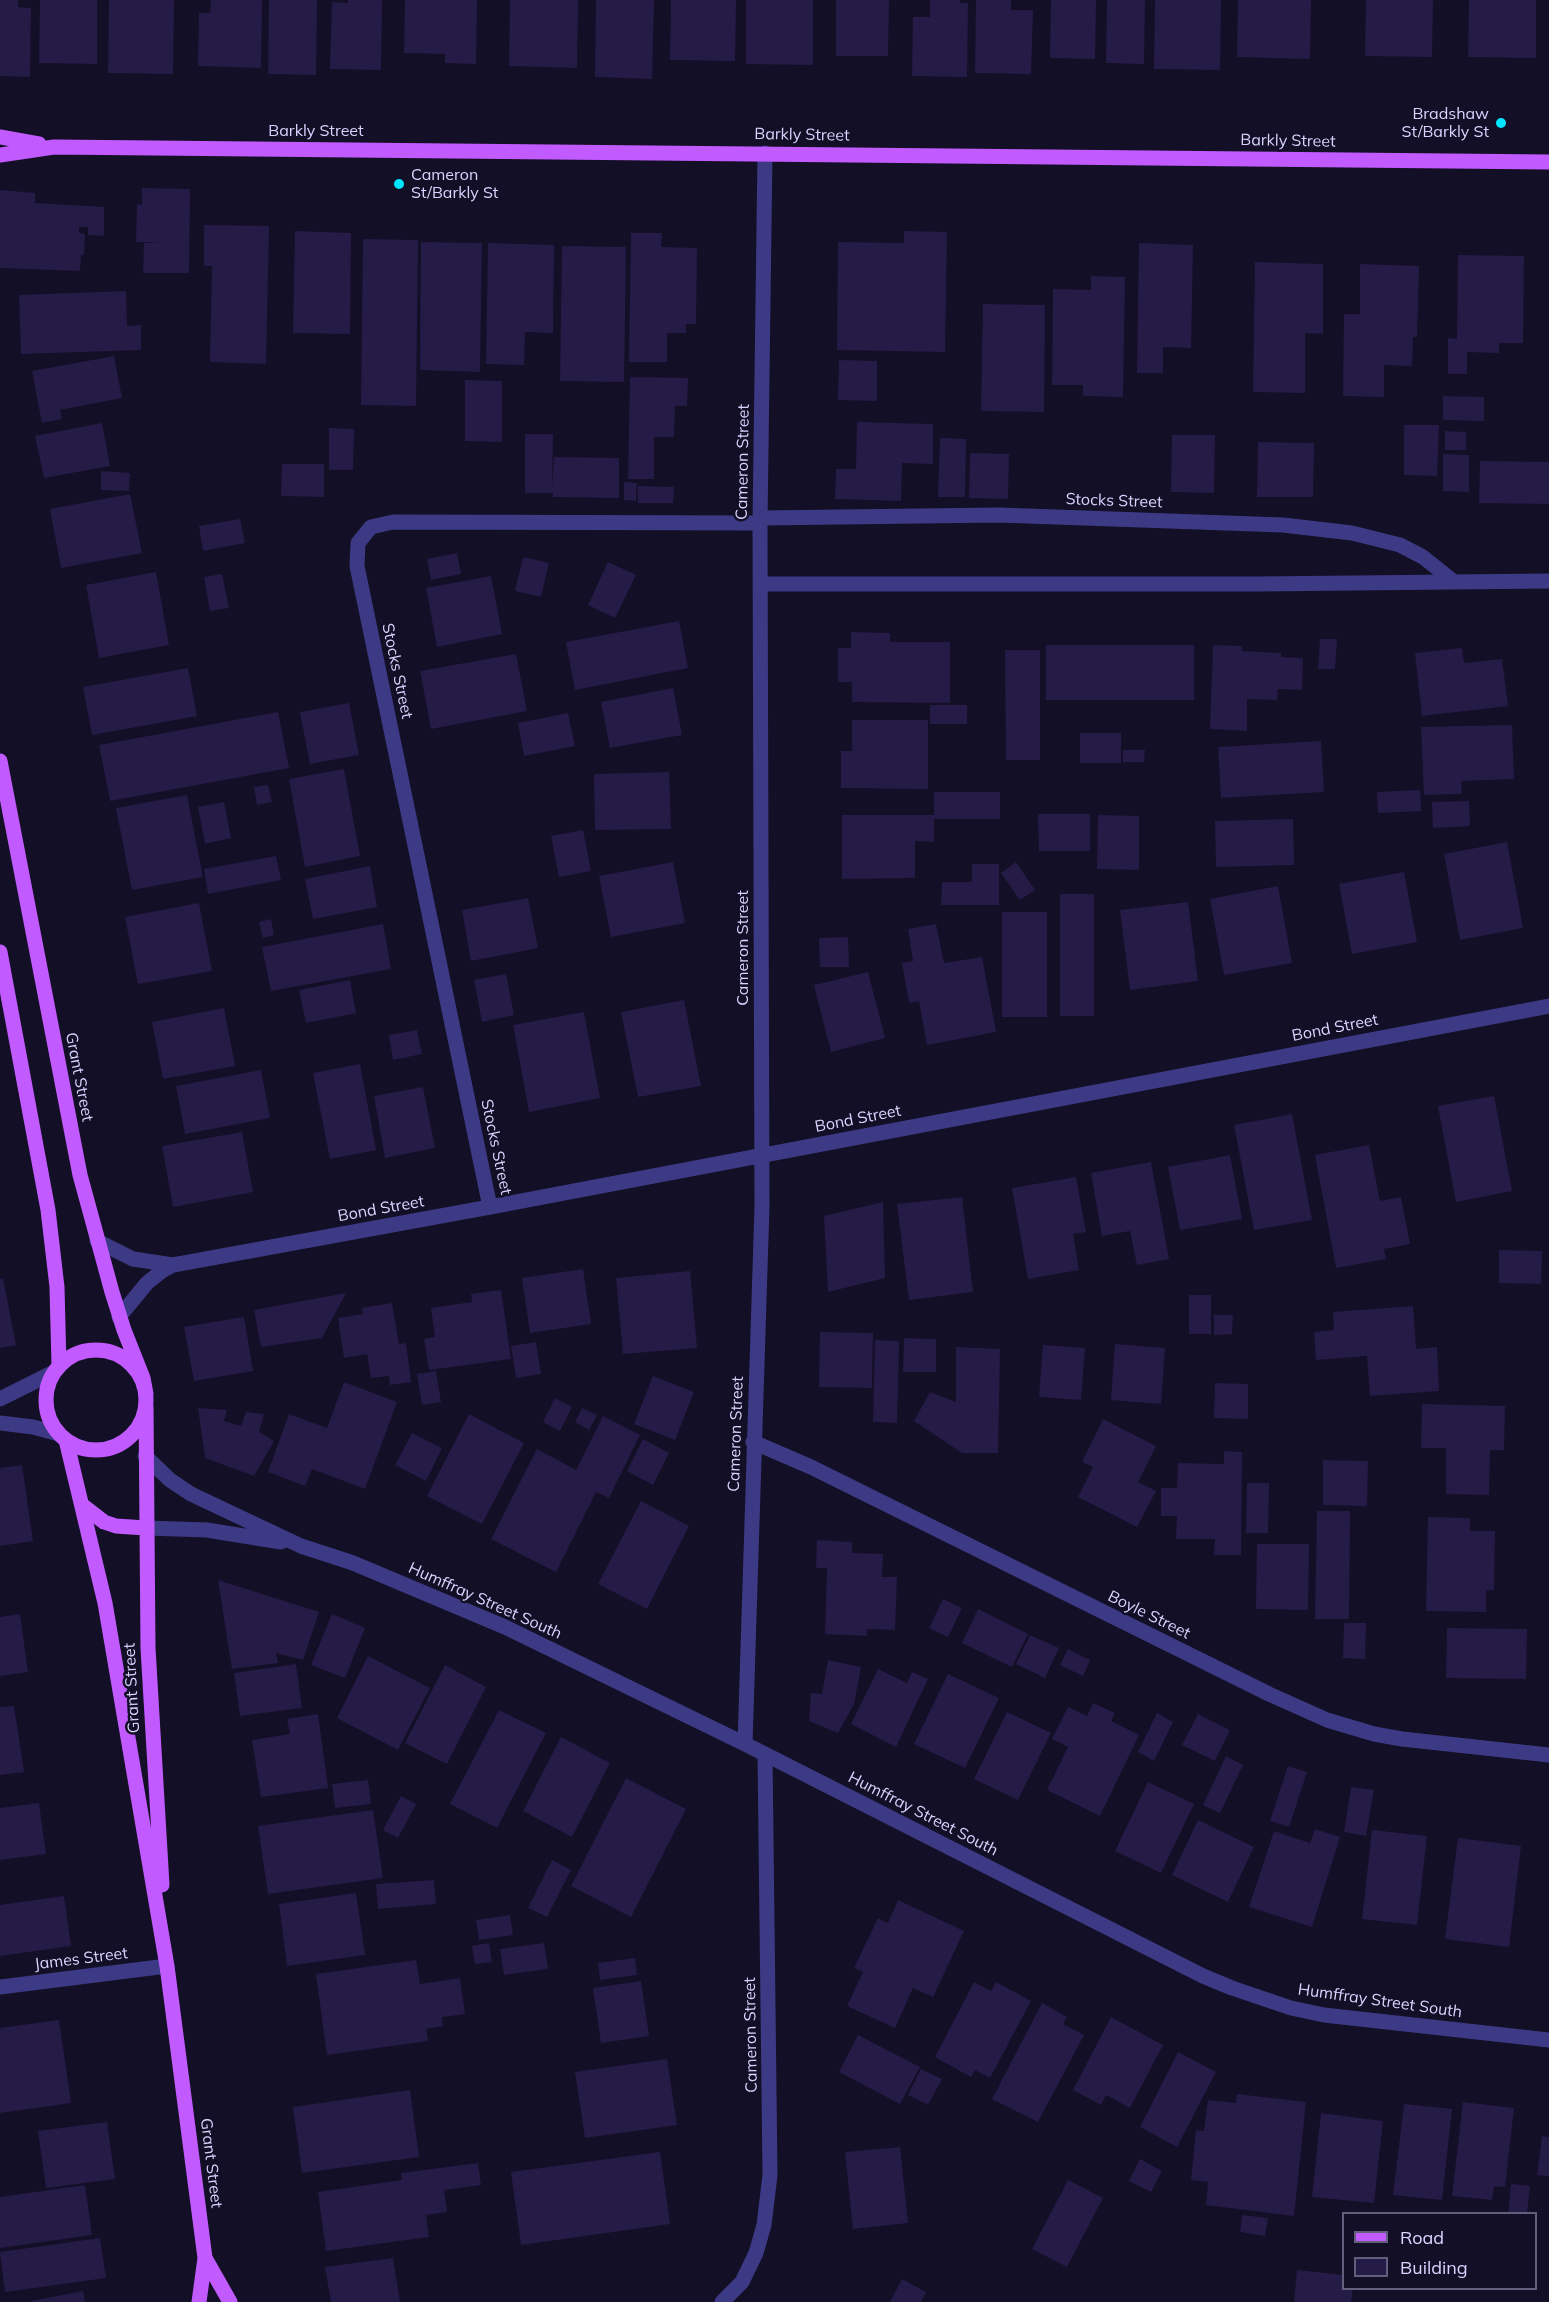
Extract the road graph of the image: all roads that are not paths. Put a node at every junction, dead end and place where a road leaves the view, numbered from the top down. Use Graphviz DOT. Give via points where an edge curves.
graph roads {
  1 [pos="0,137"];
  2 [pos="54,147"];
  3 [pos="765,153"];
  4 [pos="0,155"];
  5 [pos="1549,162"];
  6 [pos="760,521"];
  7 [pos="1453,581"];
  8 [pos="1549,581"];
  9 [pos="761,584"];
  10 [pos="0,761"];
  11 [pos="0,952"];
  12 [pos="1549,1006"];
  13 [pos="762,1156"];
  14 [pos="490,1208"];
  15 [pos="97,1241"];
  16 [pos="173,1265"];
  17 [pos="119,1317"];
  18 [pos="57,1369"];
  19 [pos="0,1399"];
  20 [pos="146,1400"];
  21 [pos="0,1423"];
  22 [pos="62,1437"];
  23 [pos="753,1442"];
  24 [pos="145,1456"];
  25 [pos="82,1505"];
  26 [pos="146,1528"];
  27 [pos="301,1546"];
  28 [pos="745,1744"];
  29 [pos="765,1754"];
  30 [pos="1549,1755"];
  31 [pos="167,1966"];
  32 [pos="0,1987"];
  33 [pos="1549,2040"];
  34 [pos="205,2258"];
  35 [pos="200,2302"];
  36 [pos="230,2302"];
  37 [pos="722,2302"];
  1 -- 2 [label="main road, Barkly Street"];
  2 -- 3 [label="main road, Barkly Street"];
  2 -- 4 [label="main road, Barkly Street"];
  3 -- 5 [label="main road, Barkly Street"];
  3 -- 6 [label="street, Cameron Street"];
  6 -- 7 [label="street, Stocks Street" via="999,515 1283,525 1352,533 1400,545"];
  6 -- 9 [label="street, Cameron Street"];
  6 -- 14 [label="street, Stocks Street" via="393,522 371,527 358,543 357,566"];
  7 -- 8 [label="street"];
  7 -- 9 [label="street"];
  9 -- 13 [label="street, Cameron Street"];
  10 -- 15 [label="main road, Grant Street" via="70,1127"];
  11 -- 18 [label="main road" via="48,1210 57,1287"];
  12 -- 13 [label="street, Bond Street"];
  13 -- 14 [label="street, Bond Street"];
  13 -- 23 [label="street, Cameron Street"];
  14 -- 16 [label="street, Bond Street"];
  15 -- 16 [label="street, Bond Street" via="133,1259"];
  15 -- 17 [label="main road, Grant Street"];
  16 -- 17 [label="street, Bond Street" via="147,1283"];
  17 -- 20 [label="main road, Grant Street" via="143,1378"];
  18 -- 19 [label="street"];
  18 -- 20 [label="main road" via="83,1352 111,1353 135,1368"];
  18 -- 22 [label="main road" via="46,1398 52,1424"];
  20 -- 22 [label="main road" via="138,1429 110,1449 87,1449"];
  20 -- 24 [label="main road, Grant Street"];
  21 -- 22 [label="street" via="33,1427"];
  22 -- 25 [label="main road, Grant Street"];
  23 -- 28 [label="street, Cameron Street"];
  23 -- 30 [label="street, Boyle Street" via="1327,1720 1402,1739"];
  24 -- 26 [label="main road, Grant Street"];
  24 -- 27 [label="street, Humffray Street South" via="191,1494"];
  25 -- 26 [label="main road" via="104,1522"];
  25 -- 31 [label="main road, Grant Street" via="105,1603"];
  26 -- 27 [label="street, Humffray Street South" via="223,1532"];
  26 -- 31 [label="main road, Grant Street" via="150,1704"];
  27 -- 28 [label="street, Humffray Street South" via="447,1601"];
  28 -- 29 [label="street, Humffray Street South"];
  29 -- 33 [label="street, Humffray Street South" via="1232,1988 1324,2015"];
  29 -- 37 [label="street, Cameron Street" via="770,2175 764,2225 751,2266 742,2282"];
  31 -- 32 [label="street, James Street"];
  31 -- 34 [label="main road, Grant Street"];
  34 -- 35 [label="main road, Grant Street"];
  34 -- 36 [label="main road, Grant Street"];
}
